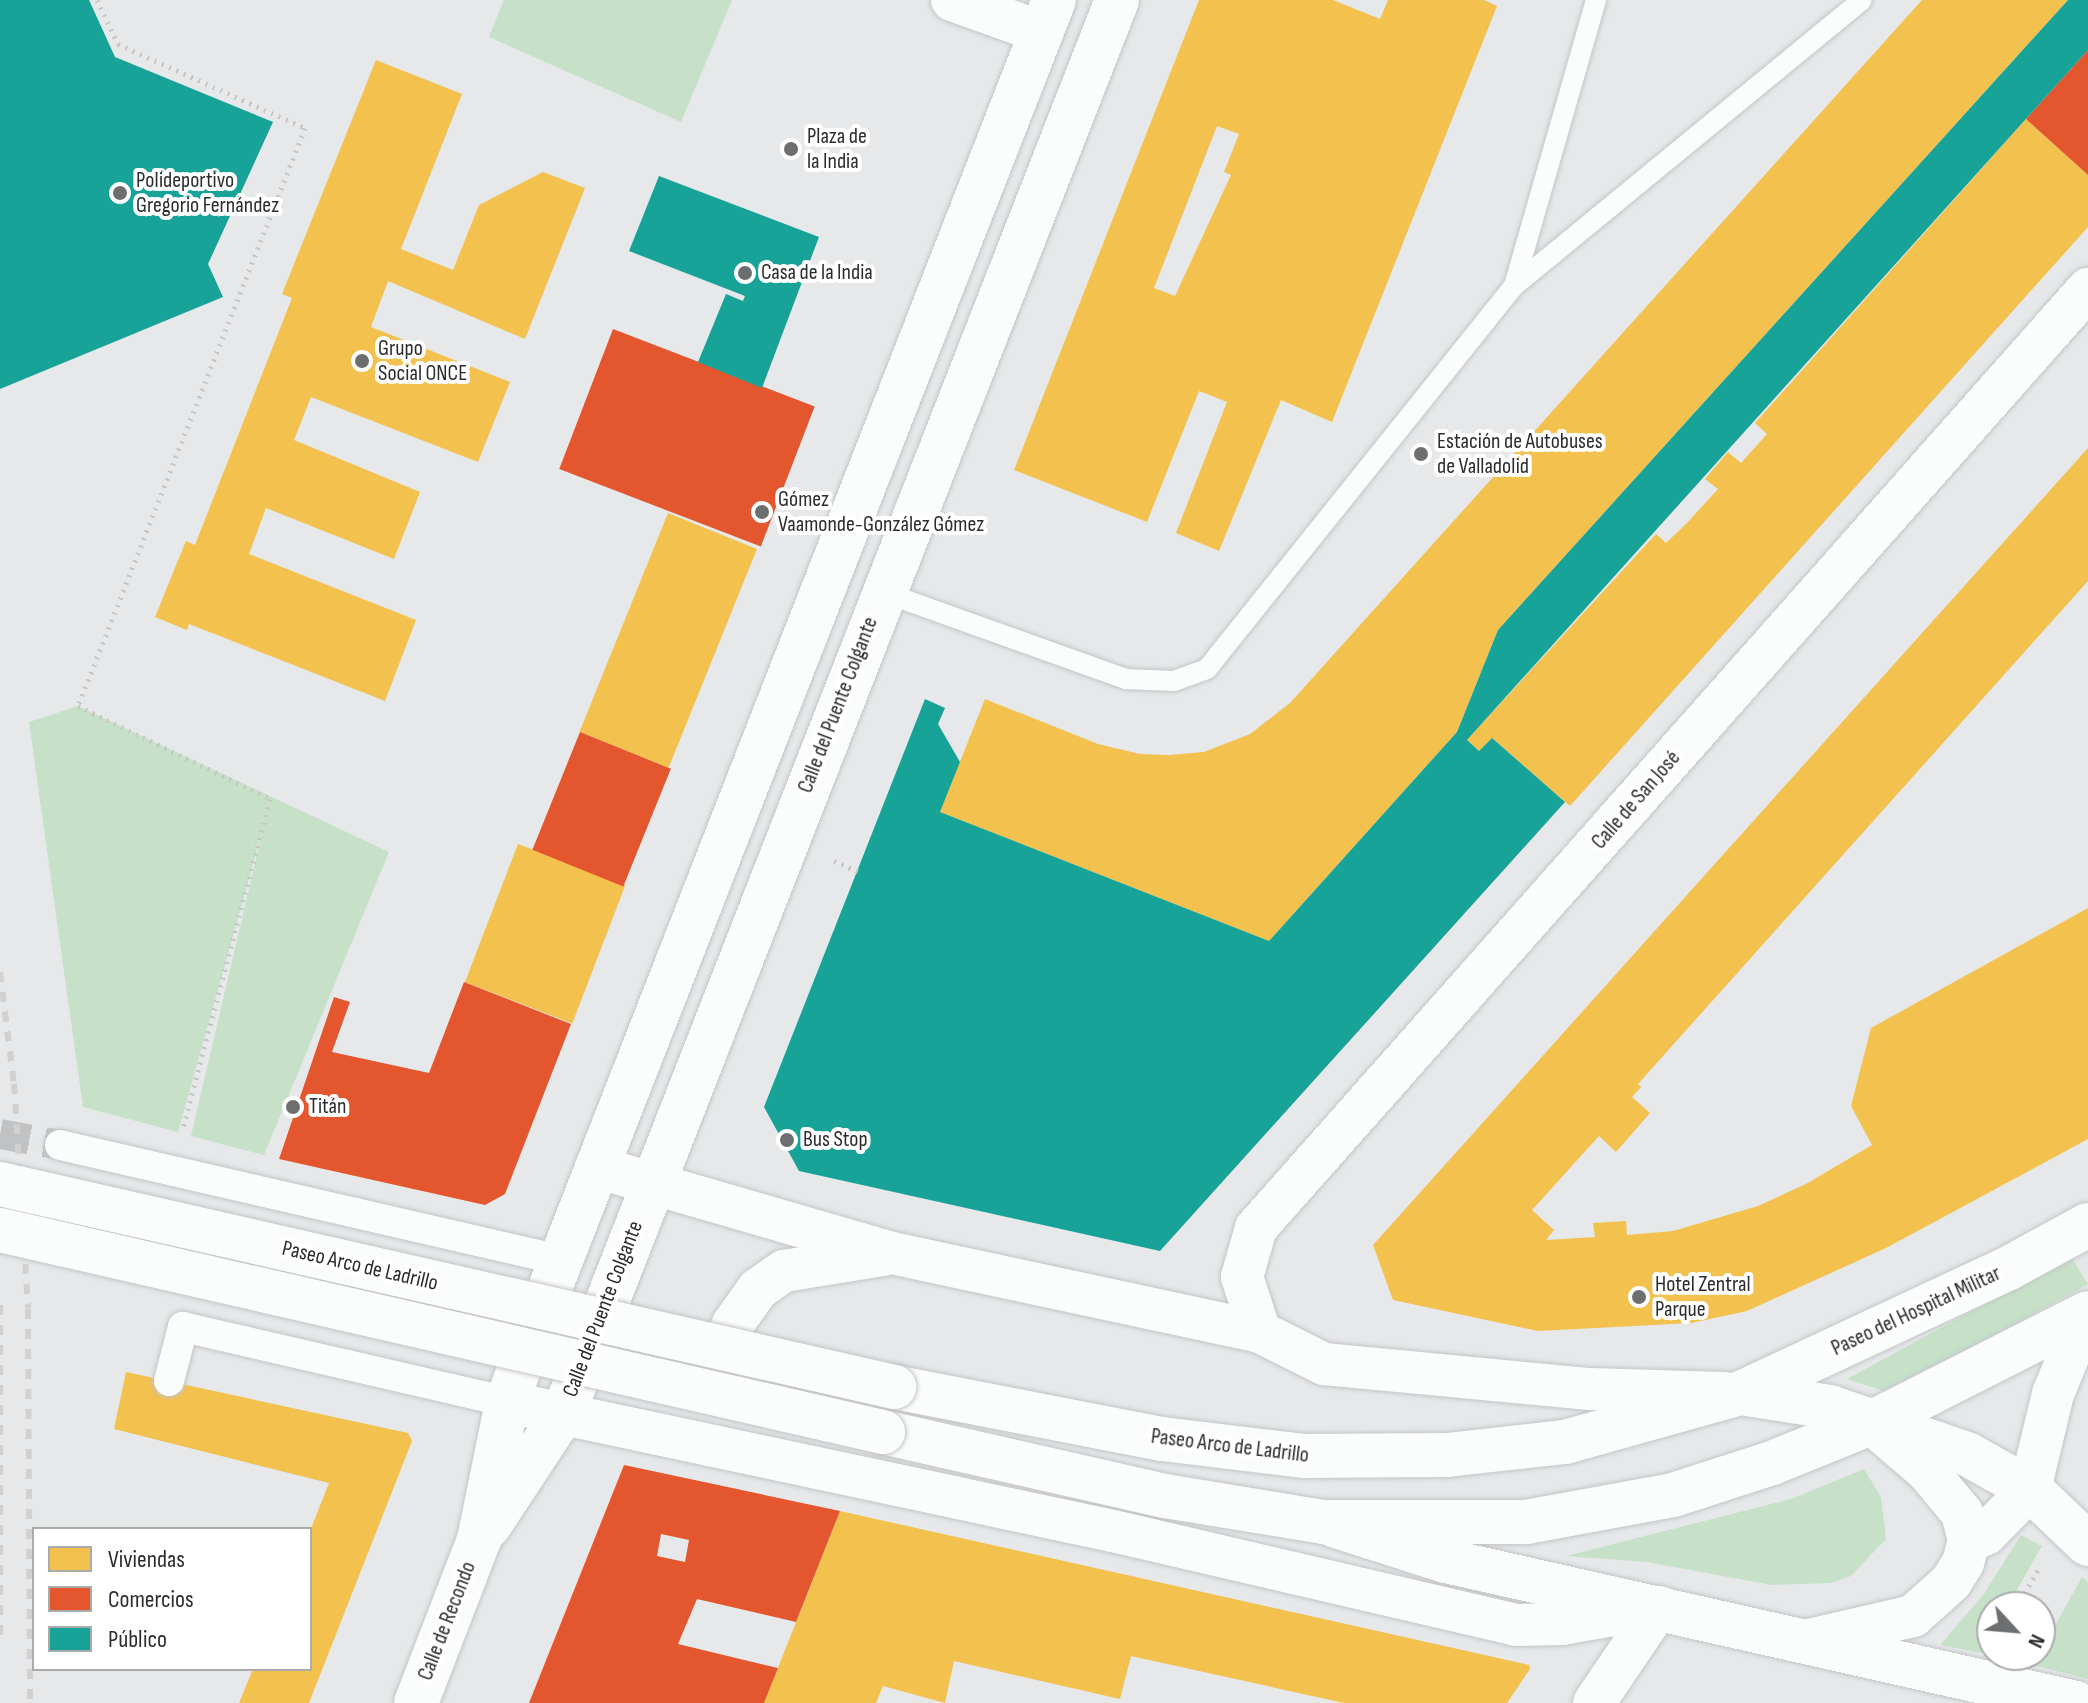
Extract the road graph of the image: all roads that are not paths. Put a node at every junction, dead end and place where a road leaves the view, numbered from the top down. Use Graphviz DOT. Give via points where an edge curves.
graph roads {
  1 [pos="952,0"];
  2 [pos="1117,0"];
  3 [pos="1596,0"];
  4 [pos="1862,0"];
  5 [pos="1048,16"];
  6 [pos="1514,286"];
  7 [pos="2088,289"];
  8 [pos="883,592"];
  9 [pos="60,1145"];
  10 [pos="596,1167"];
  11 [pos="0,1184"];
  12 [pos="650,1184"];
  13 [pos="2088,1225"];
  14 [pos="0,1230"];
  15 [pos="892,1253"];
  16 [pos="560,1260"];
  17 [pos="2087,1314"];
  18 [pos="1260,1332"];
  19 [pos="169,1381"];
  20 [pos="1741,1393"];
  21 [pos="507,1402"];
  22 [pos="564,1412"];
  23 [pos="1871,1423"];
  24 [pos="735,1448"];
  25 [pos="2030,1489"];
  26 [pos="1323,1522"];
  27 [pos="479,1540"];
  28 [pos="1969,1541"];
  29 [pos="2088,1544"];
  30 [pos="1659,1607"];
  31 [pos="1805,1641"];
  32 [pos="416,1703"];
  33 [pos="1594,1703"];
  34 [pos="2076,1703"];
  1 -- 5 [label="street"];
  2 -- 8 [label="street, Calle del Puente Colgante"];
  3 -- 6 [label="lane"];
  4 -- 6 [label="lane"];
  5 -- 10 [label="street"];
  6 -- 8 [label="lane" via="1197,675 1161,682 1126,679"];
  7 -- 18 [label="street, Calle de San José" via="1256,1228 1242,1277"];
  8 -- 12 [label="street, Calle del Puente Colgante"];
  9 -- 16 [label="street"];
  10 -- 12 [label="street, Paseo Arco de Ladrillo"];
  10 -- 16 [label="street"];
  11 -- 20 [label="street, Paseo Arco de Ladrillo, bridge" via="894,1387 1162,1439 1305,1456 1447,1455 1565,1442"];
  12 -- 15 [label="street, Paseo Arco de Ladrillo"];
  12 -- 22 [label="street, Calle del Puente Colgante"];
  13 -- 20 [label="street, Paseo del Hospital Militar" via="2009,1268"];
  14 -- 26 [label="street, Paseo Arco de Ladrillo, bridge" via="1165,1496"];
  15 -- 18 [label="street, Paseo Arco de Ladrillo"];
  15 -- 24 [label="street, Paseo Arco de Ladrillo" via="784,1271 758,1289 733,1324 706,1387 708,1412"];
  16 -- 21 [label="street"];
  17 -- 23 [label="street"];
  17 -- 25 [label="street" via="2053,1394"];
  18 -- 20 [label="street, Paseo Arco de Ladrillo" via="1324,1364 1590,1389"];
  19 -- 21 [label="street, Paseo Arco de Ladrillo" via="183,1327"];
  20 -- 23 [label="street, Paseo Arco de Ladrillo" via="1803,1400"];
  21 -- 22 [label="street, Paseo Arco de Ladrillo"];
  21 -- 27 [label="street, Calle de Recondo"];
  22 -- 24 [label="street, Paseo Arco de Ladrillo"];
  22 -- 27 [label="street, Calle de Recondo"];
  23 -- 25 [label="street, Paseo Arco de Ladrillo" via="1941,1443"];
  23 -- 26 [label="street, Paseo Arco de Ladrillo" via="1673,1495 1540,1519"];
  23 -- 28 [label="street, Paseo Arco de Ladrillo" via="1945,1490 1962,1513"];
  24 -- 30 [label="street, Paseo Arco de Ladrillo" via="1516,1625 1574,1622"];
  25 -- 28 [label="street" via="1986,1534"];
  25 -- 29 [label="street, Paseo Arco de Ladrillo"];
  26 -- 30 [label="street, Paseo Arco de Ladrillo" via="1446,1561"];
  27 -- 32 [label="street, Calle de Recondo"];
  28 -- 31 [label="street, Paseo Arco de Ladrillo" via="1951,1582 1913,1616"];
  30 -- 31 [label="street, Paseo Arco de Ladrillo"];
  30 -- 33 [label="street"];
  31 -- 34 [label="street, Paseo Arco de Ladrillo"];
}
